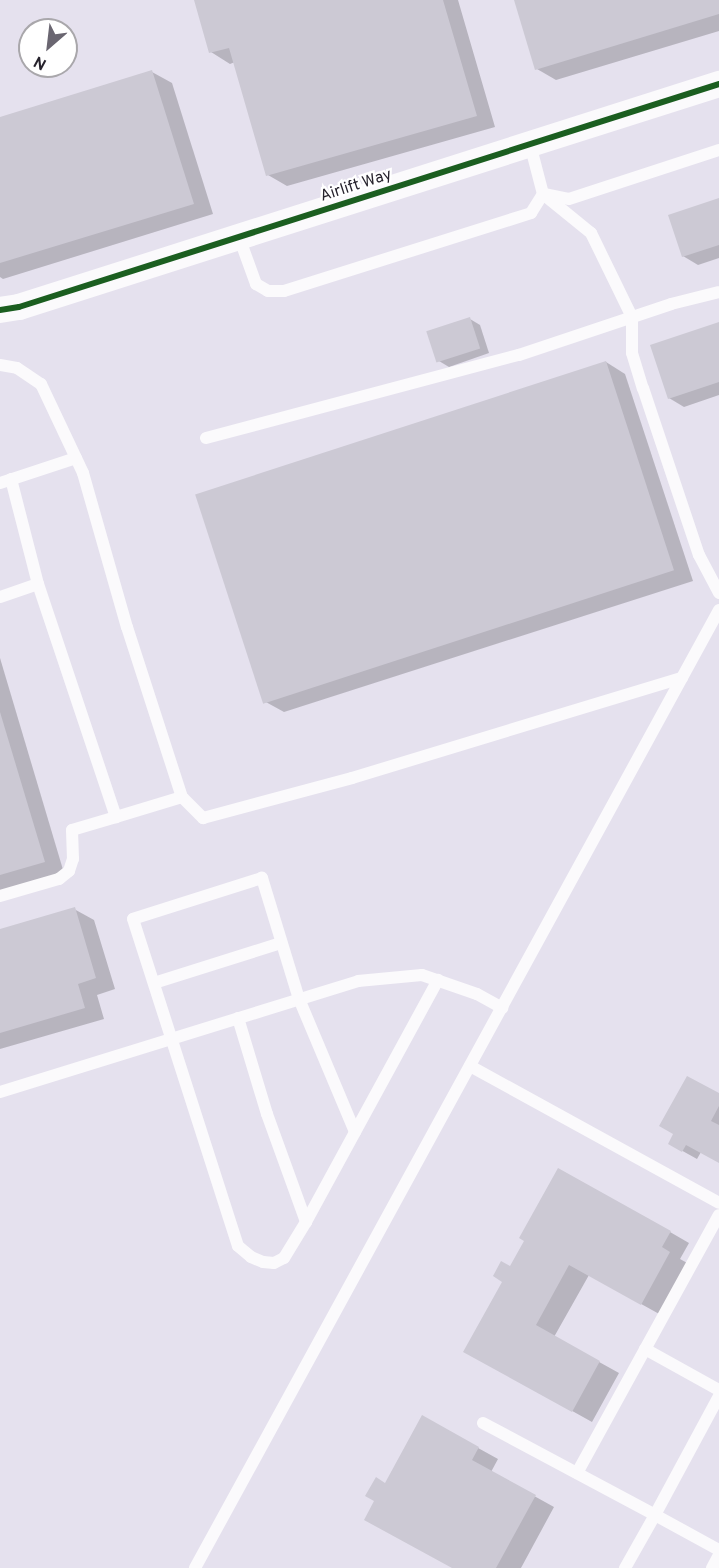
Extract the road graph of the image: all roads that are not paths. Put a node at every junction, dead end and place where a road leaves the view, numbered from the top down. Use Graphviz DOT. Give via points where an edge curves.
graph roads {
  1 [pos="719,84"];
  2 [pos="530,144"];
  3 [pos="719,150"];
  4 [pos="543,194"];
  5 [pos="239,237"];
  6 [pos="719,292"];
  7 [pos="0,310"];
  8 [pos="632,317"];
  9 [pos="0,365"];
  10 [pos="206,438"];
  11 [pos="76,458"];
  12 [pos="6,481"];
  13 [pos="38,584"];
  14 [pos="719,593"];
  15 [pos="0,597"];
  16 [pos="719,610"];
  17 [pos="682,678"];
  18 [pos="182,797"];
  19 [pos="116,817"];
  20 [pos="0,896"];
  21 [pos="282,943"];
  22 [pos="438,981"];
  23 [pos="154,983"];
  24 [pos="299,999"];
  25 [pos="502,1008"];
  26 [pos="238,1018"];
  27 [pos="172,1039"];
  28 [pos="470,1066"];
  29 [pos="0,1092"];
  30 [pos="355,1132"];
  31 [pos="719,1203"];
  32 [pos="719,1215"];
  33 [pos="306,1222"];
  34 [pos="645,1349"];
  35 [pos="719,1390"];
  36 [pos="719,1396"];
  37 [pos="483,1423"];
  38 [pos="577,1473"];
  39 [pos="655,1515"];
  40 [pos="719,1550"];
  41 [pos="719,1555"];
  42 [pos="200,1566"];
  43 [pos="625,1568"];
  44 [pos="712,1568"];
  1 -- 2 [label="street, Airlift Way"];
  2 -- 4 [label="lane"];
  2 -- 5 [label="street, Airlift Way"];
  3 -- 4 [label="lane" via="569,199"];
  4 -- 5 [label="lane" via="531,213 284,291 268,291 256,284"];
  4 -- 8 [label="lane" via="591,233"];
  5 -- 7 [label="street, Airlift Way"];
  6 -- 8 [label="lane"];
  8 -- 10 [label="lane" via="519,355"];
  8 -- 14 [label="lane" via="632,353 643,388 699,555"];
  9 -- 11 [label="lane" via="17,368 41,384"];
  11 -- 12 [label="lane"];
  11 -- 18 [label="lane"];
  12 -- 13 [label="lane"];
  13 -- 15 [label="lane"];
  13 -- 19 [label="lane"];
  16 -- 17 [label="lane"];
  17 -- 18 [label="lane" via="363,775 203,818"];
  17 -- 25 [label="lane"];
  18 -- 19 [label="lane"];
  19 -- 20 [label="lane" via="72,830 73,859 69,871 59,879"];
  21 -- 23 [label="lane"];
  21 -- 23 [label="lane" via="262,878 251,881 133,919"];
  21 -- 24 [label="lane"];
  22 -- 24 [label="lane" via="422,975 358,981"];
  22 -- 25 [label="lane" via="477,994"];
  22 -- 30 [label="lane"];
  23 -- 27 [label="lane"];
  24 -- 26 [label="lane"];
  24 -- 30 [label="lane"];
  25 -- 28 [label="lane"];
  26 -- 27 [label="lane"];
  26 -- 33 [label="lane"];
  27 -- 29 [label="lane"];
  27 -- 33 [label="lane" via="238,1246 251,1257 273,1263 284,1258"];
  28 -- 31 [label="lane"];
  28 -- 42 [label="lane"];
  30 -- 33 [label="lane"];
  32 -- 34 [label="lane"];
  34 -- 35 [label="lane"];
  34 -- 38 [label="lane"];
  36 -- 39 [label="lane"];
  37 -- 38 [label="lane"];
  38 -- 39 [label="lane"];
  39 -- 40 [label="lane"];
  39 -- 43 [label="lane"];
  41 -- 44 [label="lane"];
}
